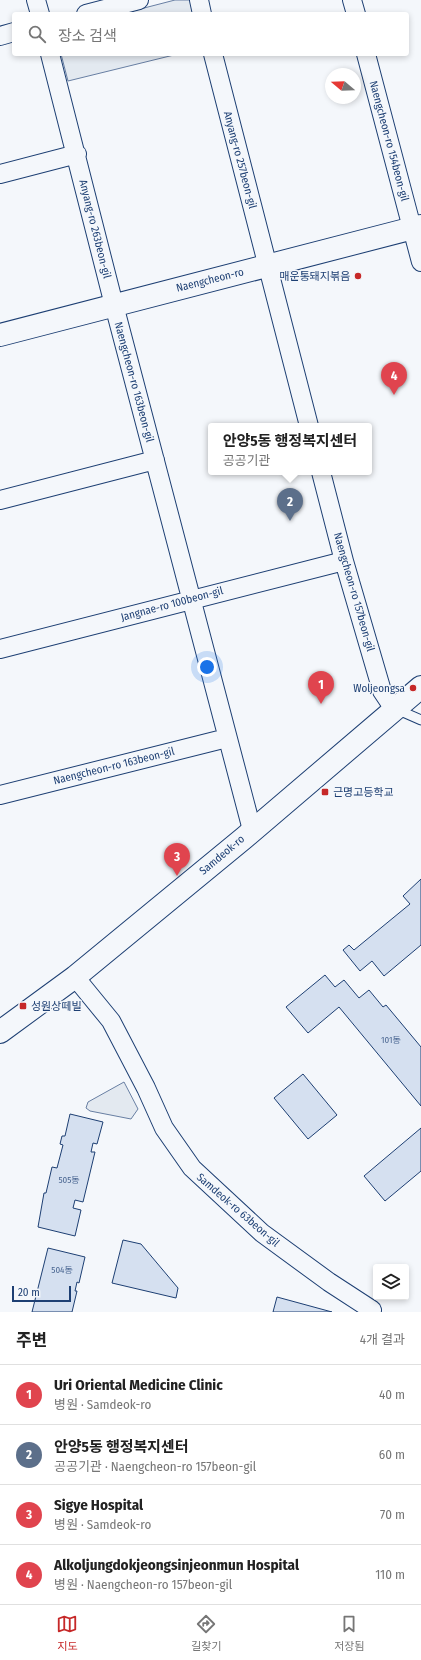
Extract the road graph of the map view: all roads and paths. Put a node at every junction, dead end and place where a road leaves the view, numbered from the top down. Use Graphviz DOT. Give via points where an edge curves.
graph roads {
  1 [pos="36,0"];
  2 [pos="139,0"];
  3 [pos="199,0"];
  4 [pos="352,0"];
  5 [pos="39,12"];
  6 [pos="94,12"];
  7 [pos="202,12"];
  8 [pos="355,12"];
  9 [pos="12,33"];
  10 [pos="0,36"];
  11 [pos="51,56"];
  12 [pos="214,56"];
  13 [pos="367,56"];
  14 [pos="77,154"];
  15 [pos="0,174"];
  16 [pos="417,227"];
  17 [pos="421,262"];
  18 [pos="268,265"];
  19 [pos="114,305"];
  20 [pos="0,335"];
  21 [pos="308,423"];
  22 [pos="155,460"];
  23 [pos="322,475"];
  24 [pos="0,500"];
  25 [pos="344,561"];
  26 [pos="192,599"];
  27 [pos="0,649"];
  28 [pos="421,687"];
  29 [pos="394,709"];
  30 [pos="421,720"];
  31 [pos="227,738"];
  32 [pos="0,795"];
  33 [pos="252,830"];
  34 [pos="75,977"];
  35 [pos="0,1032"];
  36 [pos="372,1310"];
  1 -- 5 [label="street"];
  2 -- 6 [label="street"];
  3 -- 7 [label="street"];
  4 -- 8 [label="street"];
  9 -- 10 [label="street"];
  11 -- 14 [label="street, Anyang-ro 263beon-gil"];
  12 -- 18 [label="street, Anyang-ro 257beon-gil"];
  13 -- 16 [label="street, Naengcheon-ro 154beon-gil"];
  14 -- 15 [label="street"];
  14 -- 19 [label="street, Anyang-ro 263beon-gil"];
  16 -- 17 [label="street, Naengcheon-ro 154beon-gil"];
  16 -- 18 [label="street, Naengcheon-ro"];
  18 -- 19 [label="street, Naengcheon-ro"];
  18 -- 21 [label="street"];
  19 -- 20 [label="street, Naengcheon-ro"];
  19 -- 22 [label="street, Naengcheon-ro 163beon-gil"];
  22 -- 24 [label="street"];
  22 -- 26 [label="street, Naengcheon-ro 163beon-gil"];
  23 -- 25 [label="street, Naengcheon-ro 157beon-gil"];
  25 -- 26 [label="street, Jangnae-ro 100beon-gil"];
  25 -- 29 [label="street, Naengcheon-ro 157beon-gil" via="382,691"];
  26 -- 27 [label="street, Jangnae-ro 100beon-gil"];
  26 -- 31 [label="street, Naengcheon-ro 163beon-gil"];
  28 -- 29 [label="street, Samdeok-ro"];
  29 -- 30 [label="lane"];
  29 -- 33 [label="street, Samdeok-ro"];
  31 -- 32 [label="street, Naengcheon-ro 163beon-gil"];
  31 -- 33 [label="street, Naengcheon-ro 163beon-gil"];
  33 -- 34 [label="street, Samdeok-ro"];
  34 -- 35 [label="street, Samdeok-ro"];
  34 -- 36 [label="street, Samdeok-ro 63beon-gil" via="111,1021 164,1128 192,1168 262,1233"];
}
